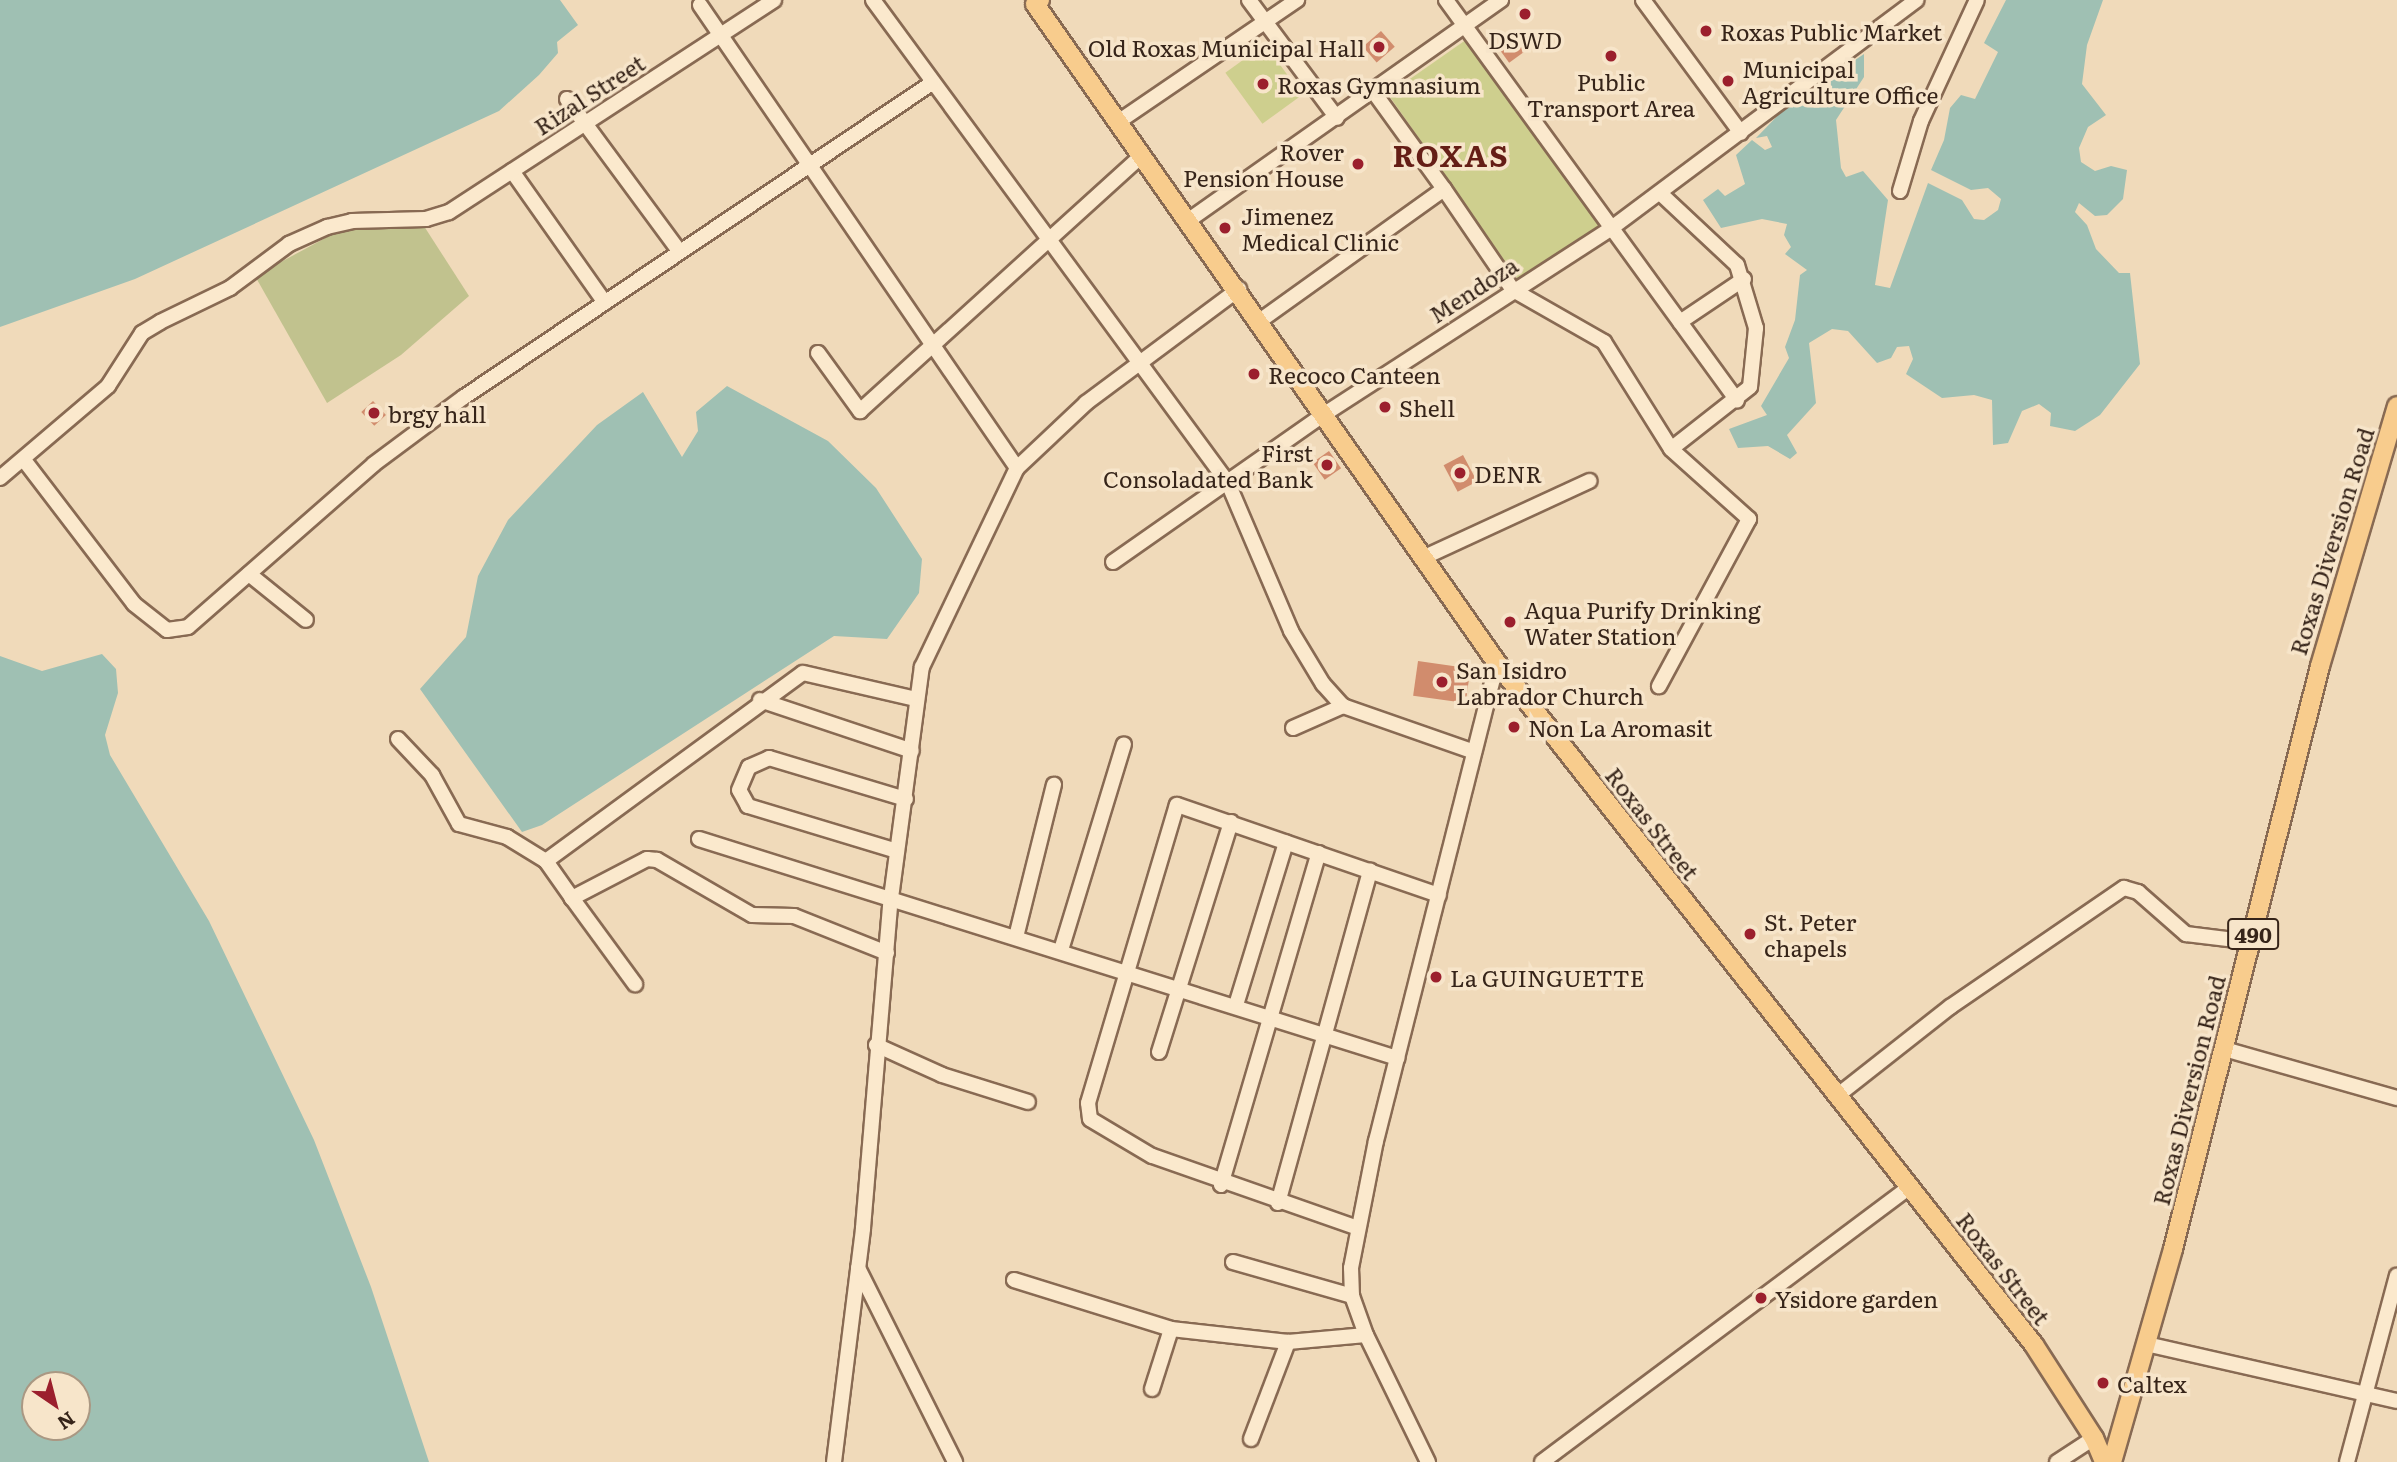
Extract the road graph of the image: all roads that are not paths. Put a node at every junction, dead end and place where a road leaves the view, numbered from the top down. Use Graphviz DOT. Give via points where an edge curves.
graph roads {
  1 [pos="774,0"];
  2 [pos="873,0"];
  3 [pos="1249,0"];
  4 [pos="1297,0"];
  5 [pos="1446,0"];
  6 [pos="1501,0"];
  7 [pos="1643,0"];
  8 [pos="1916,0"];
  9 [pos="1977,0"];
  10 [pos="1036,1"];
  11 [pos="700,5"];
  12 [pos="1265,22"];
  13 [pos="1463,26"];
  14 [pos="723,35"];
  15 [pos="932,83"];
  16 [pos="1373,92"];
  17 [pos="567,99"];
  18 [pos="1336,118"];
  19 [pos="1118,122"];
  20 [pos="584,125"];
  21 [pos="1741,133"];
  22 [pos="1142,155"];
  23 [pos="808,166"];
  24 [pos="512,171"];
  25 [pos="1444,189"];
  26 [pos="1900,191"];
  27 [pos="1660,193"];
  28 [pos="1189,220"];
  29 [pos="1613,227"];
  30 [pos="1048,243"];
  31 [pos="680,252"];
  32 [pos="1744,279"];
  33 [pos="1239,289"];
  34 [pos="1513,290"];
  35 [pos="605,303"];
  36 [pos="1261,320"];
  37 [pos="1681,323"];
  38 [pos="933,345"];
  39 [pos="818,353"];
  40 [pos="1140,360"];
  41 [pos="1737,401"];
  42 [pos="2397,406"];
  43 [pos="1326,413"];
  44 [pos="1671,449"];
  45 [pos="24,460"];
  46 [pos="1017,468"];
  47 [pos="0,478"];
  48 [pos="1589,481"];
  49 [pos="1228,483"];
  50 [pos="1427,556"];
  51 [pos="1113,562"];
  52 [pos="248,574"];
  53 [pos="306,620"];
  54 [pos="1497,663"];
  55 [pos="1659,686"];
  56 [pos="916,699"];
  57 [pos="760,700"];
  58 [pos="1343,706"];
  59 [pos="1293,728"];
  60 [pos="398,739"];
  61 [pos="1124,744"];
  62 [pos="912,751"];
  63 [pos="1474,752"];
  64 [pos="1054,785"];
  65 [pos="906,799"];
  66 [pos="1231,822"];
  67 [pos="699,839"];
  68 [pos="1286,842"];
  69 [pos="897,851"];
  70 [pos="1319,853"];
  71 [pos="546,861"];
  72 [pos="1370,871"];
  73 [pos="1439,895"];
  74 [pos="572,898"];
  75 [pos="891,898"];
  76 [pos="1016,937"];
  77 [pos="2251,942"];
  78 [pos="1061,950"];
  79 [pos="887,953"];
  80 [pos="1124,968"];
  81 [pos="635,984"];
  82 [pos="1180,986"];
  83 [pos="1236,1005"];
  84 [pos="1269,1016"];
  85 [pos="1322,1033"];
  86 [pos="876,1045"];
  87 [pos="2224,1049"];
  88 [pos="1159,1052"];
  89 [pos="1397,1058"];
  90 [pos="1837,1096"];
  91 [pos="2397,1098"];
  92 [pos="1028,1102"];
  93 [pos="1221,1185"];
  94 [pos="1909,1187"];
  95 [pos="1278,1203"];
  96 [pos="1357,1228"];
  97 [pos="1233,1262"];
  98 [pos="858,1268"];
  99 [pos="2397,1276"];
  100 [pos="1014,1280"];
  101 [pos="1352,1296"];
  102 [pos="1171,1329"];
  103 [pos="1366,1335"];
  104 [pos="1288,1342"];
  105 [pos="2146,1343"];
  106 [pos="1152,1390"];
  107 [pos="2366,1393"];
  108 [pos="2397,1401"];
  109 [pos="2094,1438"];
  110 [pos="1251,1439"];
  111 [pos="1551,1459"];
  112 [pos="834,1462"];
  113 [pos="955,1462"];
  114 [pos="1428,1462"];
  115 [pos="2057,1462"];
  116 [pos="2104,1462"];
  117 [pos="2112,1462"];
  118 [pos="2347,1462"];
  1 -- 14 [label="street, Rizal Street"];
  2 -- 15 [label="street"];
  3 -- 12 [label="street"];
  4 -- 12 [label="street"];
  5 -- 13 [label="street"];
  6 -- 13 [label="street"];
  7 -- 21 [label="street"];
  8 -- 21 [label="street, Mendoza"];
  9 -- 26 [label="street" via="1921,121"];
  10 -- 19 [label="main road, Roxas Street"];
  11 -- 14 [label="street"];
  12 -- 18 [label="street"];
  12 -- 19 [label="street"];
  13 -- 16 [label="street"];
  13 -- 29 [label="street"];
  14 -- 20 [label="street, Rizal Street"];
  14 -- 23 [label="street"];
  15 -- 23 [label="street"];
  15 -- 30 [label="street"];
  16 -- 18 [label="street"];
  16 -- 25 [label="street"];
  17 -- 20 [label="street"];
  18 -- 28 [label="street"];
  19 -- 22 [label="main road, Roxas Street"];
  20 -- 24 [label="street, Rizal Street"];
  20 -- 31 [label="street"];
  21 -- 27 [label="street, Mendoza"];
  22 -- 28 [label="main road, Roxas Street"];
  22 -- 30 [label="street"];
  23 -- 31 [label="street"];
  23 -- 38 [label="street"];
  24 -- 35 [label="street"];
  24 -- 45 [label="street, Rizal Street" via="449,212 426,219 352,220 289,244 230,288 142,333 108,386"];
  25 -- 34 [label="street"];
  25 -- 36 [label="street"];
  27 -- 29 [label="street, Mendoza"];
  27 -- 32 [label="street" via="1728,255"];
  28 -- 33 [label="main road, Roxas Street"];
  29 -- 34 [label="street, Mendoza"];
  29 -- 37 [label="street"];
  30 -- 38 [label="street"];
  30 -- 40 [label="street"];
  31 -- 35 [label="street"];
  32 -- 37 [label="street"];
  32 -- 41 [label="street" via="1756,355 1750,387"];
  33 -- 36 [label="main road, Roxas Street"];
  33 -- 40 [label="street"];
  34 -- 43 [label="street, Mendoza"];
  34 -- 44 [label="street" via="1604,342"];
  35 -- 52 [label="street" via="374,464"];
  36 -- 43 [label="main road, Roxas Street"];
  37 -- 41 [label="street"];
  38 -- 39 [label="street" via="860,411"];
  38 -- 46 [label="street"];
  40 -- 46 [label="street"];
  40 -- 49 [label="street"];
  41 -- 44 [label="street"];
  42 -- 77 [label="main road, Roxas Diversion Road / 490" via="2320,666"];
  43 -- 49 [label="street, Mendoza"];
  43 -- 50 [label="main road, Roxas Street"];
  44 -- 55 [label="street" via="1749,519"];
  45 -- 47 [label="street"];
  45 -- 52 [label="street" via="94,558 155,624 167,630 188,627"];
  46 -- 56 [label="street" via="935,632"];
  48 -- 50 [label="street"];
  49 -- 51 [label="street, Mendoza"];
  49 -- 58 [label="street" via="1304,656"];
  50 -- 54 [label="main road, Roxas Street"];
  52 -- 53 [label="street"];
  54 -- 63 [label="street"];
  54 -- 90 [label="main road, Roxas Street"];
  56 -- 57 [label="street" via="808,671"];
  56 -- 62 [label="street"];
  57 -- 62 [label="street"];
  57 -- 71 [label="street"];
  58 -- 59 [label="street"];
  58 -- 63 [label="street"];
  60 -- 71 [label="street" via="432,775 459,824 507,837"];
  61 -- 78 [label="street"];
  62 -- 65 [label="street"];
  63 -- 73 [label="street"];
  64 -- 76 [label="street"];
  65 -- 69 [label="street"];
  65 -- 69 [label="street" via="769,758 749,767 739,790 748,806"];
  66 -- 68 [label="street"];
  66 -- 80 [label="street" via="1185,803 1175,807"];
  66 -- 82 [label="street"];
  67 -- 75 [label="street"];
  68 -- 70 [label="street"];
  68 -- 83 [label="street"];
  69 -- 75 [label="street"];
  70 -- 72 [label="street"];
  70 -- 84 [label="street"];
  71 -- 74 [label="street"];
  72 -- 73 [label="street"];
  72 -- 85 [label="street"];
  73 -- 89 [label="street"];
  74 -- 79 [label="street" via="651,859 752,915 794,916"];
  74 -- 81 [label="street"];
  75 -- 76 [label="street"];
  75 -- 79 [label="street"];
  76 -- 78 [label="street"];
  77 -- 87 [label="main road, Roxas Diversion Road / 490"];
  77 -- 90 [label="street" via="2186,934 2138,892 2124,888 1950,1007"];
  78 -- 80 [label="street"];
  79 -- 86 [label="street"];
  80 -- 82 [label="street"];
  80 -- 93 [label="street" via="1088,1103 1090,1119 1127,1144"];
  82 -- 83 [label="street"];
  82 -- 88 [label="street"];
  83 -- 84 [label="street"];
  84 -- 85 [label="street"];
  84 -- 93 [label="street"];
  85 -- 89 [label="street"];
  85 -- 95 [label="street"];
  86 -- 92 [label="street" via="932,1070"];
  86 -- 98 [label="street"];
  87 -- 91 [label="street"];
  87 -- 105 [label="main road, Roxas Diversion Road / 490"];
  89 -- 96 [label="street"];
  90 -- 94 [label="main road, Roxas Street"];
  93 -- 95 [label="street"];
  94 -- 109 [label="main road, Roxas Street" via="2034,1345"];
  94 -- 111 [label="street"];
  95 -- 96 [label="street"];
  96 -- 101 [label="street"];
  97 -- 101 [label="street"];
  98 -- 112 [label="street"];
  98 -- 113 [label="street"];
  99 -- 107 [label="street"];
  100 -- 102 [label="street"];
  101 -- 103 [label="street"];
  102 -- 104 [label="street"];
  102 -- 106 [label="street"];
  103 -- 104 [label="street"];
  103 -- 114 [label="street"];
  104 -- 110 [label="street"];
  105 -- 107 [label="street"];
  105 -- 117 [label="main road, Roxas Diversion Road / 490"];
  107 -- 108 [label="street"];
  107 -- 118 [label="street"];
  109 -- 115 [label="street"];
  109 -- 116 [label="main road, Roxas Street"];
}
